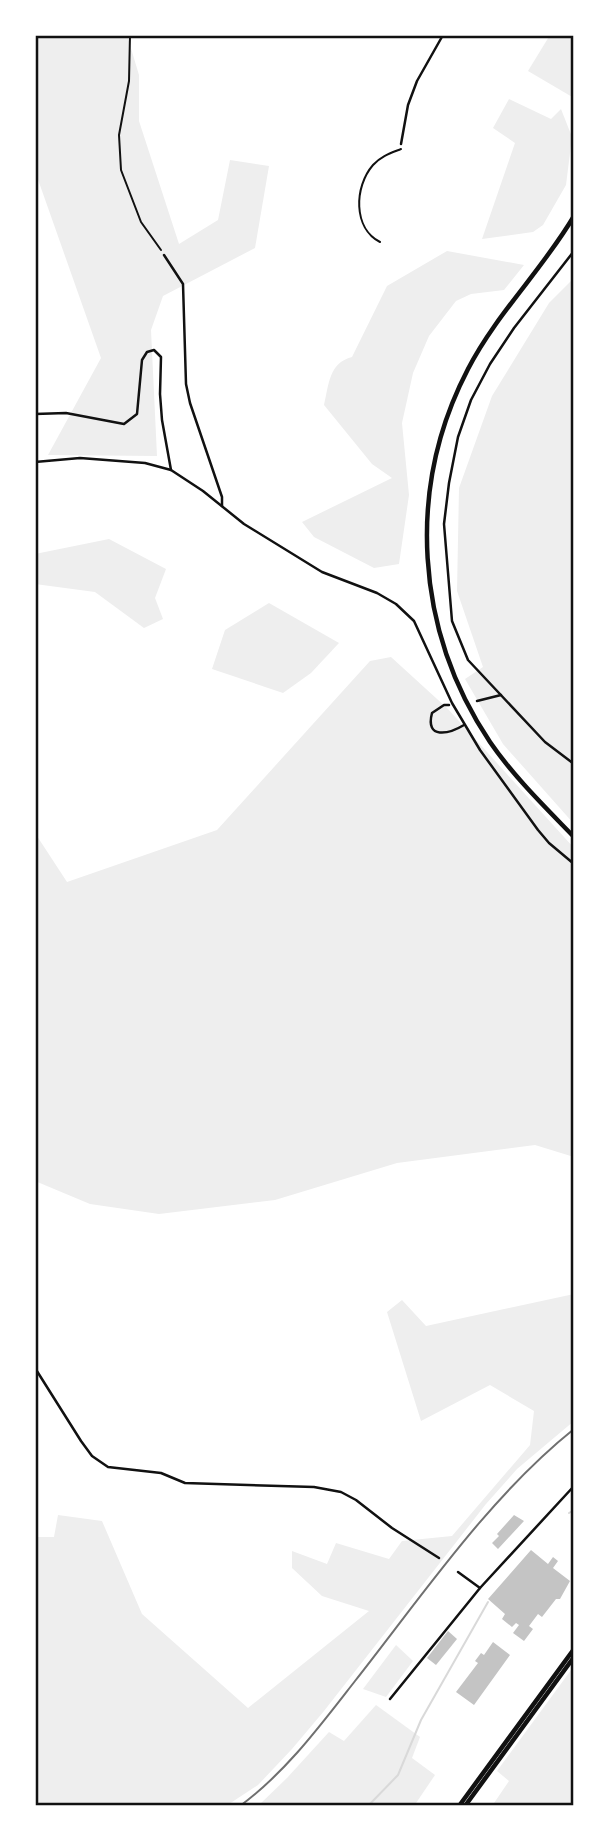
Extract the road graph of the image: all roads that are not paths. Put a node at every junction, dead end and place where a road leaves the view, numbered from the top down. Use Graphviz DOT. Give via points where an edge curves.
graph roads {
  1 [pos="443,35"];
  2 [pos="401,144"];
  3 [pos="574,216"];
  4 [pos="574,251"];
  5 [pos="164,255"];
  6 [pos="35,414"];
  7 [pos="35,462"];
  8 [pos="171,470"];
  9 [pos="222,507"];
  10 [pos="501,695"];
  11 [pos="477,701"];
  12 [pos="449,705"];
  13 [pos="464,725"];
  14 [pos="574,764"];
  15 [pos="574,837"];
  16 [pos="574,863"];
  17 [pos="35,1368"];
  18 [pos="574,1486"];
  19 [pos="439,1558"];
  20 [pos="458,1572"];
  21 [pos="480,1588"];
  22 [pos="574,1649"];
  23 [pos="574,1657"];
  24 [pos="390,1699"];
  25 [pos="459,1806"];
  26 [pos="465,1806"];
  1 -- 2 [label="street" via="417,81"];
  3 -- 15 [label="main road" via="489,334 452,404 431,478 426,554 436,621 474,715 516,775"];
  4 -- 10 [label="street" via="490,364 458,437 449,483 444,524 452,621 468,660"];
  5 -- 9 [label="street" via="183,284 186,384"];
  6 -- 8 [label="street" via="66,413 124,424 137,414 142,360 155,350 161,357 161,407"];
  7 -- 8 [label="street" via="80,458 145,463"];
  8 -- 9 [label="street"];
  9 -- 13 [label="street" via="323,572 377,593 408,614"];
  10 -- 11 [label="street"];
  10 -- 14 [label="street" via="545,743"];
  12 -- 13 [label="street" via="432,713 434,730 446,734"];
  13 -- 16 [label="street" via="538,830"];
  17 -- 19 [label="street" via="92,1456 108,1467 161,1473 185,1483 341,1492"];
  18 -- 21 [label="street"];
  20 -- 21 [label="street"];
  21 -- 24 [label="street"];
  22 -- 25 [label="main road"];
  23 -- 26 [label="main road"];
}
